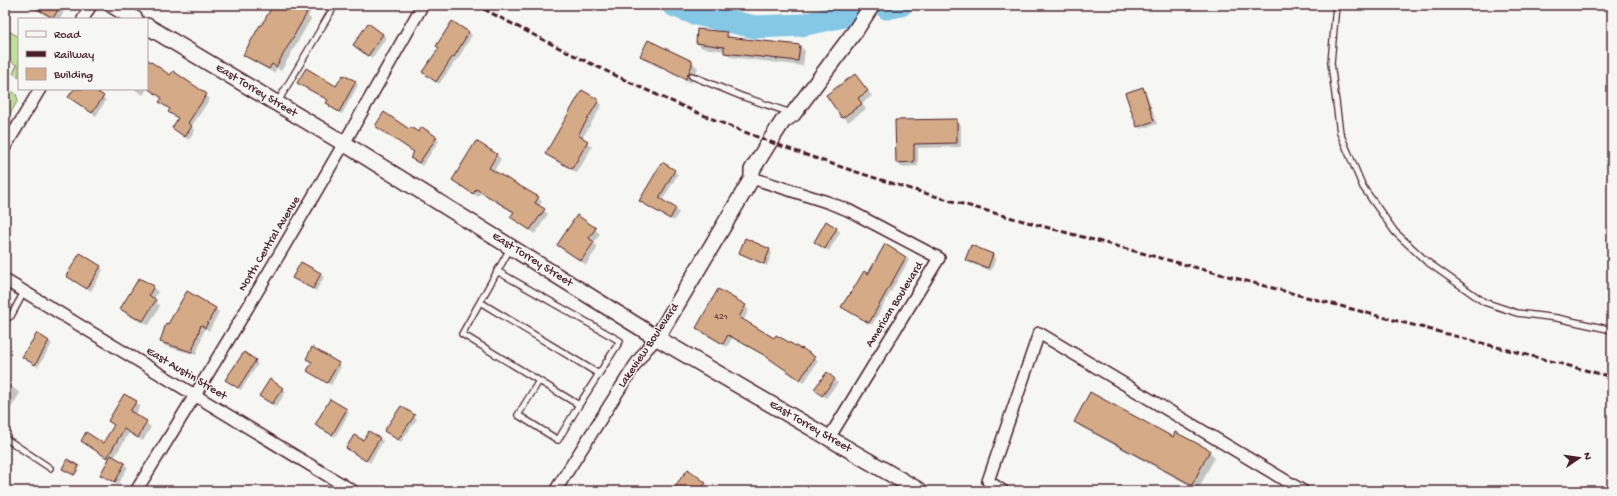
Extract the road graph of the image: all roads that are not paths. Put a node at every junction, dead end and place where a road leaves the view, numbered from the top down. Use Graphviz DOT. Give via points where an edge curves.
graph roads {
  1 [pos="91,5"];
  2 [pos="112,5"];
  3 [pos="335,5"];
  4 [pos="872,5"];
  5 [pos="1336,5"];
  6 [pos="422,6"];
  7 [pos="84,18"];
  8 [pos="133,18"];
  9 [pos="148,27"];
  10 [pos="692,76"];
  11 [pos="39,90"];
  12 [pos="277,103"];
  13 [pos="793,114"];
  14 [pos="345,144"];
  15 [pos="5,147"];
  16 [pos="752,178"];
  17 [pos="511,247"];
  18 [pos="497,271"];
  19 [pos="5,280"];
  20 [pos="24,292"];
  21 [pos="480,302"];
  22 [pos="5,320"];
  23 [pos="1612,330"];
  24 [pos="657,338"];
  25 [pos="599,374"];
  26 [pos="539,381"];
  27 [pos="195,395"];
  28 [pos="579,405"];
  29 [pos="5,438"];
  30 [pos="829,438"];
  31 [pos="50,468"];
  32 [pos="136,491"];
  33 [pos="353,491"];
  34 [pos="555,491"];
  35 [pos="920,491"];
  36 [pos="1003,491"];
  37 [pos="1303,491"];
  1 -- 7 [label="street"];
  2 -- 8 [label="street"];
  3 -- 12 [label="lane"];
  4 -- 13 [label="street, Lakeview Boulevard"];
  5 -- 23 [label="lane" via="1330,63 1340,133 1363,187 1395,232 1426,261 1484,302 1517,313 1557,318"];
  6 -- 14 [label="street, North Central Avenue"];
  9 -- 12 [label="street, East Torrey Street"];
  10 -- 13 [label="lane"];
  11 -- 15 [label="street"];
  12 -- 14 [label="street, East Torrey Street"];
  13 -- 16 [label="street, Lakeview Boulevard" via="783,121 770,141 752,170"];
  14 -- 17 [label="street, East Torrey Street"];
  14 -- 27 [label="street, North Central Avenue"];
  16 -- 24 [label="street, Lakeview Boulevard"];
  16 -- 30 [label="street, American Boulevard" via="848,210 939,258"];
  17 -- 18 [label="lane"];
  17 -- 24 [label="street, East Torrey Street"];
  18 -- 21 [label="lane"];
  18 -- 25 [label="lane" via="620,341"];
  19 -- 20 [label="street, East Austin Street"];
  20 -- 22 [label="lane" via="11,316"];
  20 -- 27 [label="street, East Austin Street"];
  21 -- 25 [label="lane"];
  21 -- 26 [label="lane" via="462,334"];
  24 -- 30 [label="street, East Torrey Street"];
  24 -- 34 [label="street, Lakeview Boulevard" via="645,351"];
  25 -- 28 [label="lane"];
  26 -- 28 [label="lane"];
  26 -- 28 [label="lane" via="518,415 551,436 558,440"];
  27 -- 32 [label="street, North Central Avenue"];
  27 -- 33 [label="street, East Austin Street"];
  29 -- 31 [label="lane"];
  30 -- 35 [label="street, East Torrey Street"];
  36 -- 37 [label="street" via="988,481 1039,333"];
}
